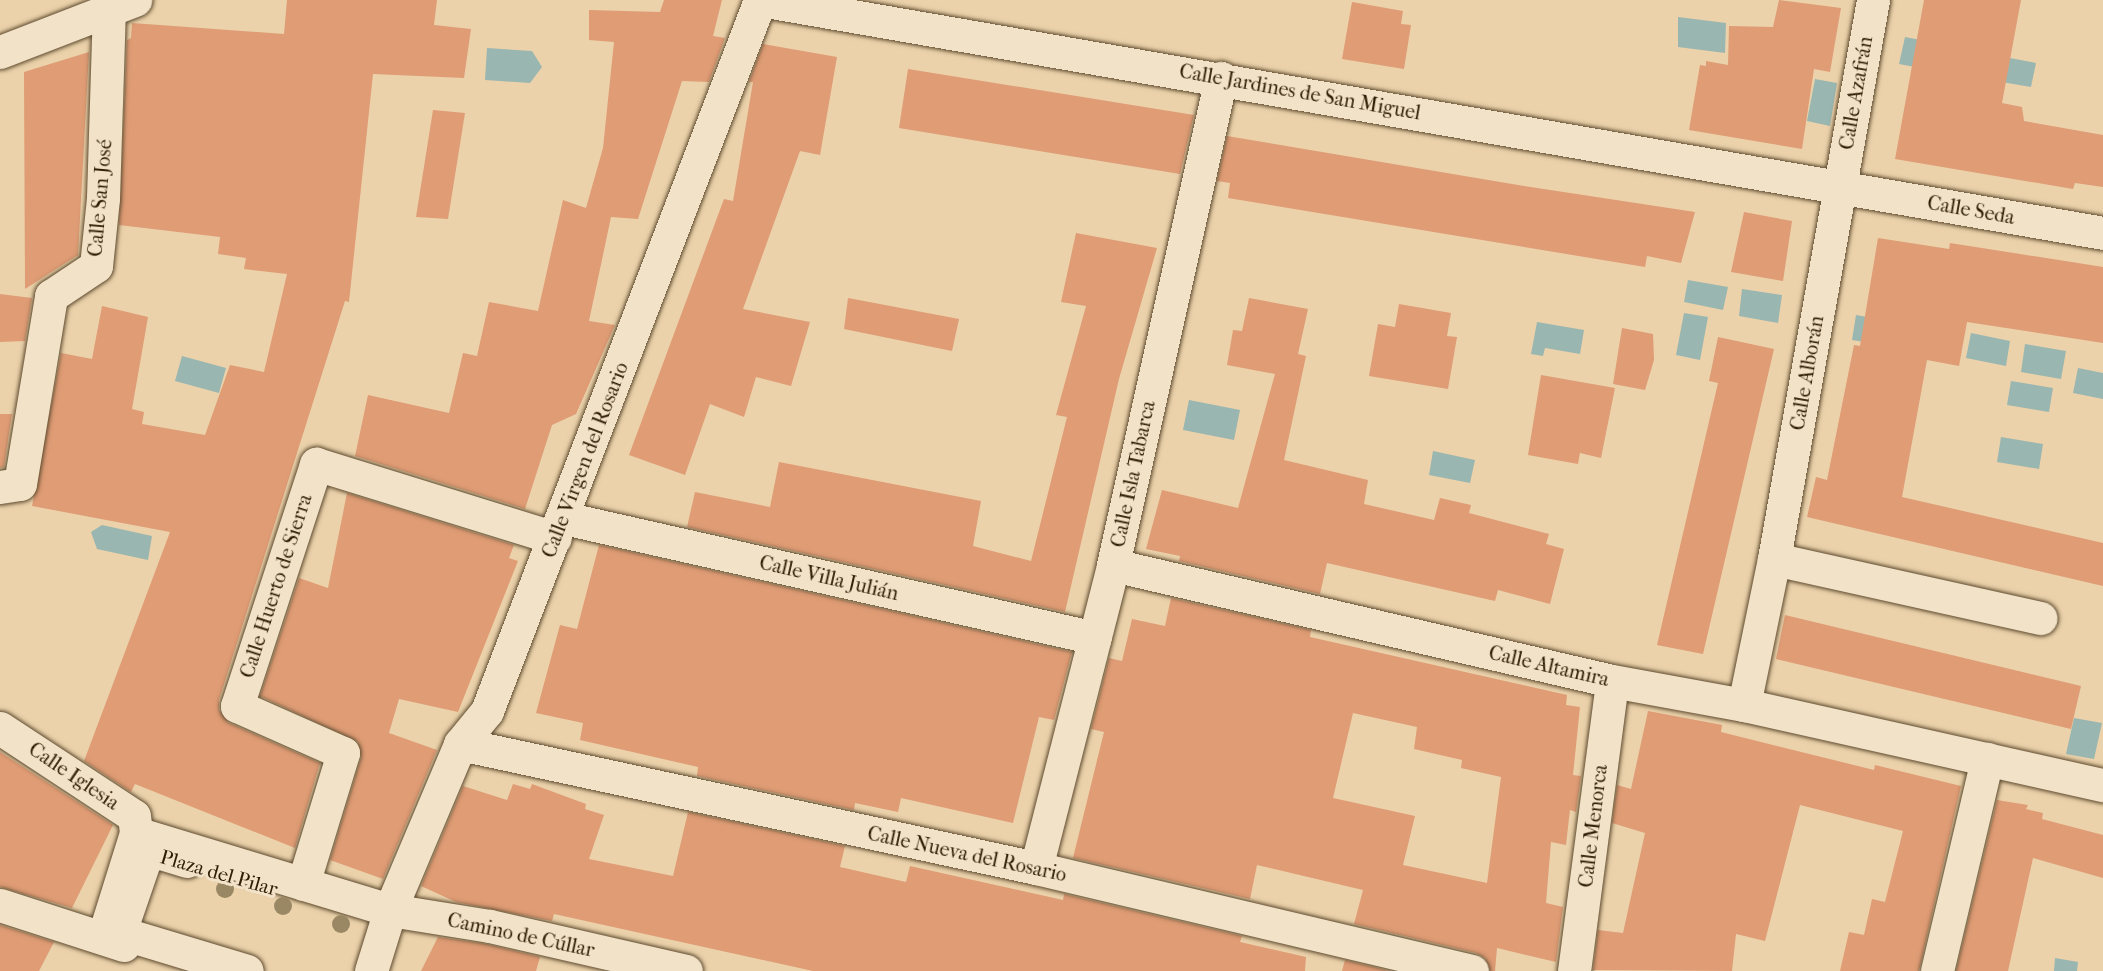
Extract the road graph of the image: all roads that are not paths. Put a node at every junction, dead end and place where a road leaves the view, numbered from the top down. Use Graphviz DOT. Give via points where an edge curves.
graph roads {
  1 [pos="760,0"];
  2 [pos="1873,0"];
  3 [pos="122,6"];
  4 [pos="0,52"];
  5 [pos="1221,78"];
  6 [pos="1840,186"];
  7 [pos="2103,233"];
  8 [pos="0,487"];
  9 [pos="559,528"];
  10 [pos="1774,559"];
  11 [pos="1113,565"];
  12 [pos="2041,618"];
  13 [pos="1095,638"];
  14 [pos="1612,681"];
  15 [pos="1744,705"];
  16 [pos="0,728"];
  17 [pos="460,744"];
  18 [pos="1987,759"];
  19 [pos="2103,785"];
  20 [pos="136,833"];
  21 [pos="1036,868"];
  22 [pos="303,884"];
  23 [pos="0,905"];
  24 [pos="390,910"];
  25 [pos="103,938"];
  26 [pos="205,971"];
  27 [pos="247,971"];
  28 [pos="360,971"];
  29 [pos="371,971"];
  30 [pos="686,971"];
  31 [pos="1472,971"];
  32 [pos="1575,971"];
  33 [pos="1936,971"];
  1 -- 5 [label="street, Calle Jardines de San Miguel"];
  1 -- 9 [label="street, Calle Virgen del Rosario"];
  2 -- 6 [label="street, Calle Azafrán"];
  3 -- 4 [label="street"];
  3 -- 8 [label="street, Calle San José" via="96,266 51,296 20,484"];
  5 -- 6 [label="street, Calle Jardines de San Miguel"];
  5 -- 11 [label="street, Calle Isla Tabarca"];
  6 -- 7 [label="street, Calle Seda"];
  6 -- 10 [label="street, Calle Alborán"];
  9 -- 13 [label="street, Calle Villa Julián"];
  9 -- 17 [label="street, Calle Virgen del Rosario" via="487,711"];
  9 -- 22 [label="street, Calle Huerto de Sierra" via="316,464 237,706 343,753"];
  10 -- 12 [label="street"];
  10 -- 15 [label="street, Calle Alborán"];
  11 -- 13 [label="street, Calle Isla Tabarca"];
  11 -- 14 [label="street, Calle Altamira"];
  13 -- 21 [label="street, Calle Isla Tabarca"];
  14 -- 15 [label="street, Calle Altamira"];
  14 -- 32 [label="street, Calle Menorca"];
  15 -- 18 [label="street, Calle Altamira"];
  16 -- 20 [label="street, Calle Iglesia" via="134,816"];
  17 -- 21 [label="street, Calle Nueva del Rosario"];
  17 -- 24 [label="street, Calle Virgen del Rosario"];
  18 -- 19 [label="street, Calle Altamira"];
  18 -- 33 [label="street"];
  20 -- 22 [label="street, Camino de Cúllar"];
  20 -- 25 [label="street"];
  21 -- 31 [label="street, Calle Nueva del Rosario"];
  22 -- 24 [label="street, Camino de Cúllar"];
  23 -- 25 [label="street"];
  24 -- 29 [label="street, Calle Virgen del Rosario"];
  24 -- 30 [label="street, Camino de Cúllar" via="490,926"];
  25 -- 26 [label="street"];
  27 -- 28 [label="street, Plaza del Pilar" via="128,935 123,923 145,859 157,852 365,916 372,933"];
}
